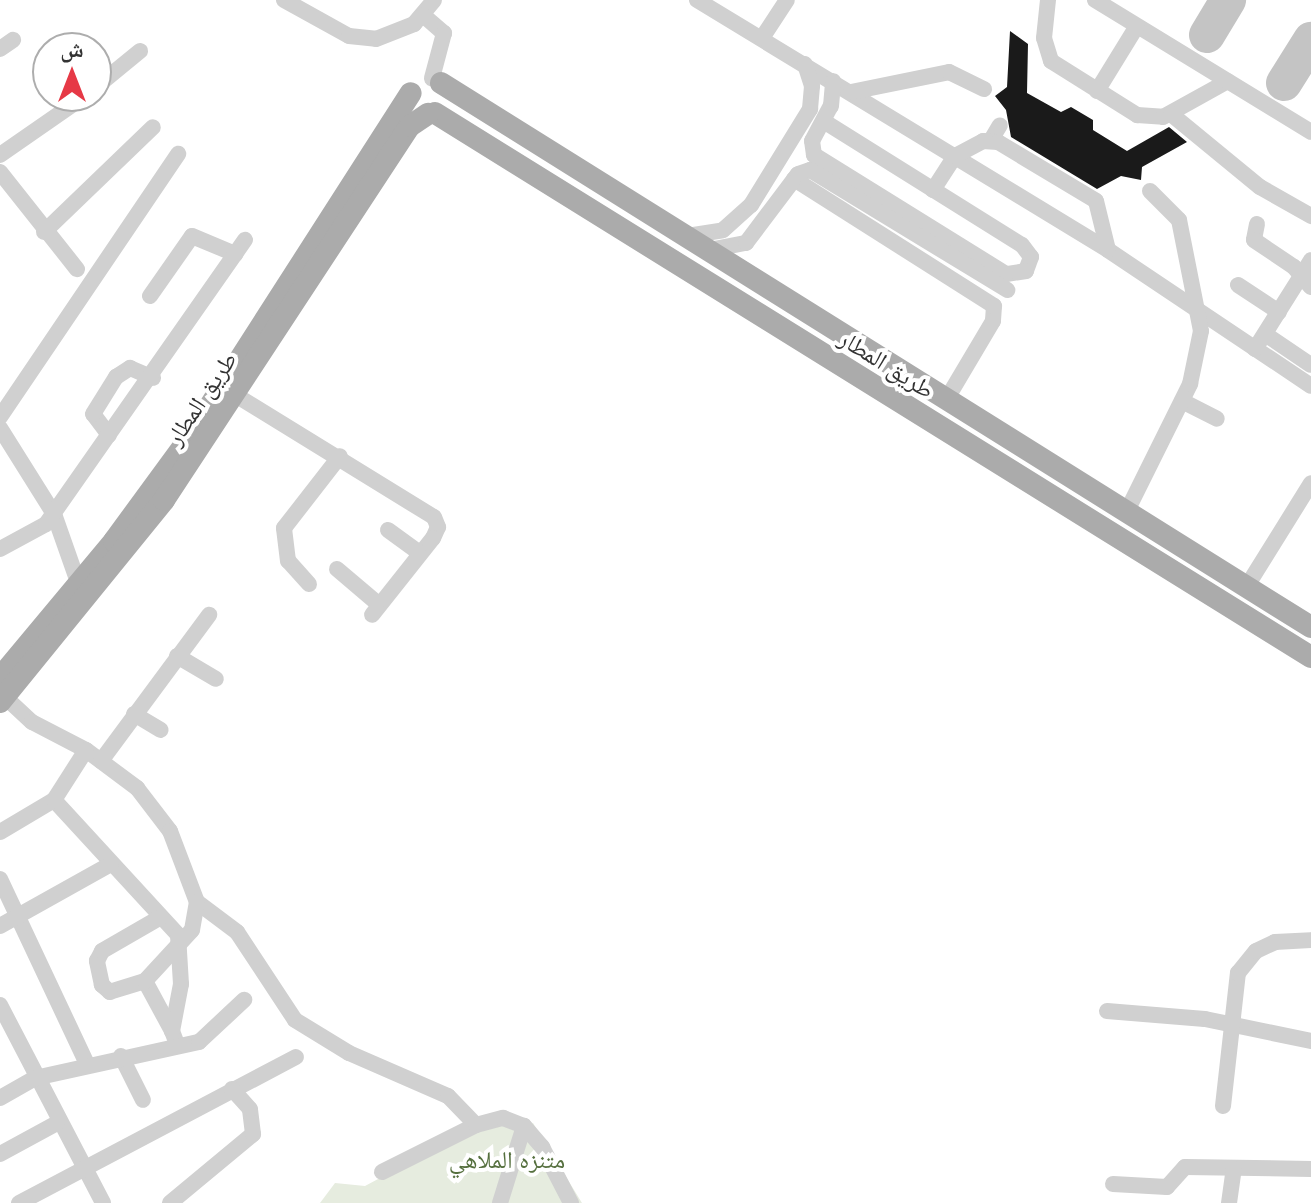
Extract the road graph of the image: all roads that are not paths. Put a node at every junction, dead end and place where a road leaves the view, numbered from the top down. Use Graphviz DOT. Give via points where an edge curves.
graph roads {
  1 [pos="284,0"];
  2 [pos="434,0"];
  3 [pos="697,0"];
  4 [pos="1048,0"];
  5 [pos="1095,0"];
  6 [pos="781,4"];
  7 [pos="423,15"];
  8 [pos="1137,26"];
  9 [pos="762,38"];
  10 [pos="140,51"];
  11 [pos="805,64"];
  12 [pos="112,74"];
  13 [pos="437,80"];
  14 [pos="833,81"];
  15 [pos="1228,81"];
  16 [pos="984,89"];
  17 [pos="1097,91"];
  18 [pos="851,92"];
  19 [pos="411,93"];
  20 [pos="62,112"];
  21 [pos="432,114"];
  22 [pos="1171,114"];
  23 [pos="825,122"];
  24 [pos="1000,125"];
  25 [pos="153,127"];
  26 [pos="1311,132"];
  27 [pos="991,140"];
  28 [pos="178,154"];
  29 [pos="0,155"];
  30 [pos="955,156"];
  31 [pos="0,172"];
  32 [pos="794,179"];
  33 [pos="933,190"];
  34 [pos="1150,191"];
  35 [pos="1311,216"];
  36 [pos="1257,224"];
  37 [pos="44,232"];
  38 [pos="687,236"];
  39 [pos="245,240"];
  40 [pos="709,250"];
  41 [pos="1108,250"];
  42 [pos="235,254"];
  43 [pos="1311,260"];
  44 [pos="77,269"];
  45 [pos="1306,282"];
  46 [pos="1238,285"];
  47 [pos="1007,290"];
  48 [pos="150,296"];
  49 [pos="1279,312"];
  50 [pos="1201,313"];
  51 [pos="1221,326"];
  52 [pos="1265,334"];
  53 [pos="1255,349"];
  54 [pos="1311,365"];
  55 [pos="153,378"];
  56 [pos="1190,384"];
  57 [pos="1311,386"];
  58 [pos="230,392"];
  59 [pos="946,400"];
  60 [pos="1182,401"];
  61 [pos="0,417"];
  62 [pos="1217,419"];
  63 [pos="931,424"];
  64 [pos="0,428"];
  65 [pos="109,435"];
  66 [pos="340,456"];
  67 [pos="1311,483"];
  68 [pos="1128,509"];
  69 [pos="54,514"];
  70 [pos="388,530"];
  71 [pos="1113,534"];
  72 [pos="0,548"];
  73 [pos="418,552"];
  74 [pos="337,569"];
  75 [pos="309,584"];
  76 [pos="1247,586"];
  77 [pos="85,589"];
  78 [pos="1233,610"];
  79 [pos="209,615"];
  80 [pos="1311,627"];
  81 [pos="177,656"];
  82 [pos="1311,657"];
  83 [pos="216,679"];
  84 [pos="2,692"];
  85 [pos="134,714"];
  86 [pos="161,730"];
  87 [pos="86,750"];
  88 [pos="101,761"];
  89 [pos="54,800"];
  90 [pos="0,832"];
  91 [pos="111,864"];
  92 [pos="0,879"];
  93 [pos="197,902"];
  94 [pos="18,915"];
  95 [pos="161,917"];
  96 [pos="0,926"];
  97 [pos="1311,940"];
  98 [pos="181,942"];
  99 [pos="145,981"];
  100 [pos="244,1000"];
  101 [pos="0,1005"];
  102 [pos="1107,1011"];
  103 [pos="1229,1024"];
  104 [pos="174,1038"];
  105 [pos="1311,1041"];
  106 [pos="121,1056"];
  107 [pos="296,1057"];
  108 [pos="87,1064"];
  109 [pos="35,1078"];
  110 [pos="232,1089"];
  111 [pos="0,1098"];
  112 [pos="143,1100"];
  113 [pos="1223,1106"];
  114 [pos="57,1123"];
  115 [pos="476,1125"];
  116 [pos="524,1126"];
  117 [pos="0,1154"];
  118 [pos="1234,1168"];
  119 [pos="1311,1169"];
  120 [pos="83,1170"];
  121 [pos="382,1172"];
  122 [pos="1113,1184"];
  123 [pos="19,1203"];
  124 [pos="103,1203"];
  125 [pos="170,1203"];
  126 [pos="500,1203"];
  127 [pos="571,1203"];
  128 [pos="1229,1203"];
  1 -- 7 [label="street" via="362,39 389,37"];
  2 -- 7 [label="street"];
  3 -- 9 [label="street"];
  4 -- 17 [label="street" via="1047,54 1057,67"];
  5 -- 8 [label="street"];
  6 -- 9 [label="street"];
  7 -- 13 [label="street" via="444,33"];
  8 -- 15 [label="street"];
  8 -- 17 [label="street"];
  9 -- 11 [label="street"];
  10 -- 12 [label="street"];
  11 -- 14 [label="street"];
  11 -- 38 [label="street" via="812,86 806,120 751,205 723,230"];
  13 -- 19 [label="main road" via="420,80"];
  13 -- 21 [label="main road" via="447,98"];
  13 -- 38 [label="main road, طريق المطار"];
  14 -- 18 [label="street"];
  14 -- 23 [label="street"];
  15 -- 22 [label="street"];
  15 -- 26 [label="street"];
  16 -- 18 [label="street" via="949,72"];
  17 -- 22 [label="street" via="1145,118"];
  18 -- 30 [label="street"];
  19 -- 21 [label="main road" via="414,106"];
  19 -- 58 [label="main road, طريق المطار"];
  20 -- 29 [label="street"];
  21 -- 58 [label="main road, طريق المطار" via="410,126"];
  21 -- 63 [label="main road, طريق المطار"];
  22 -- 35 [label="street" via="1260,187"];
  23 -- 33 [label="street"];
  23 -- 33 [label="street" via="811,146 817,158 1006,274 1026,271 1031,257 1022,245"];
  24 -- 27 [label="street"];
  25 -- 37 [label="street"];
  27 -- 30 [label="street"];
  27 -- 41 [label="street" via="1100,195"];
  28 -- 61 [label="street"];
  30 -- 33 [label="street"];
  30 -- 41 [label="street"];
  31 -- 37 [label="street"];
  32 -- 40 [label="street" via="746,243"];
  32 -- 47 [label="street" via="804,171 817,172"];
  32 -- 59 [label="street" via="994,306 993,321"];
  34 -- 50 [label="street" via="1179,220"];
  36 -- 45 [label="street" via="1254,240"];
  37 -- 44 [label="street"];
  38 -- 40 [label="main road, طريق المطار"];
  39 -- 42 [label="street"];
  40 -- 59 [label="main road, طريق المطار"];
  41 -- 50 [label="street"];
  42 -- 48 [label="street" via="192,236"];
  42 -- 55 [label="street"];
  43 -- 45 [label="street"];
  45 -- 49 [label="street"];
  46 -- 49 [label="street"];
  49 -- 52 [label="street"];
  50 -- 51 [label="street"];
  50 -- 56 [label="street"];
  51 -- 53 [label="street"];
  51 -- 56 [label="street"];
  52 -- 53 [label="street"];
  52 -- 54 [label="street"];
  53 -- 57 [label="street"];
  55 -- 65 [label="street"];
  55 -- 65 [label="street" via="130,368 116,377 93,414"];
  56 -- 60 [label="street"];
  58 -- 66 [label="street"];
  58 -- 77 [label="main road, طريق المطار"];
  59 -- 63 [label="main road"];
  59 -- 68 [label="main road, طريق المطار"];
  60 -- 62 [label="street"];
  60 -- 68 [label="street"];
  63 -- 71 [label="main road, طريق المطار"];
  64 -- 69 [label="street"];
  65 -- 69 [label="street"];
  66 -- 73 [label="street" via="434,517 437,530"];
  66 -- 75 [label="street" via="284,528 288,561"];
  67 -- 76 [label="street"];
  68 -- 71 [label="main road"];
  68 -- 76 [label="main road, طريق المطار"];
  69 -- 72 [label="street" via="40,530"];
  69 -- 77 [label="street"];
  70 -- 73 [label="street"];
  71 -- 78 [label="main road, طريق المطار"];
  73 -- 74 [label="street" via="374,609"];
  76 -- 78 [label="main road"];
  76 -- 80 [label="main road, طريق المطار"];
  77 -- 84 [label="main road, طريق المطار"];
  78 -- 82 [label="main road, طريق المطار"];
  79 -- 81 [label="street"];
  81 -- 83 [label="street"];
  81 -- 85 [label="street"];
  84 -- 87 [label="street" via="32,722"];
  85 -- 86 [label="street"];
  85 -- 88 [label="street"];
  87 -- 88 [label="street"];
  87 -- 89 [label="street"];
  88 -- 93 [label="street" via="137,788 170,831"];
  89 -- 90 [label="street"];
  89 -- 91 [label="street"];
  91 -- 94 [label="street"];
  91 -- 95 [label="street"];
  92 -- 94 [label="street"];
  93 -- 98 [label="street" via="194,926"];
  93 -- 115 [label="street" via="237,932 295,1020 349,1053 448,1096"];
  94 -- 96 [label="street"];
  94 -- 108 [label="street"];
  95 -- 98 [label="street"];
  95 -- 99 [label="street" via="102,951 97,961 102,985 110,992"];
  97 -- 103 [label="street" via="1275,942 1246,961 1238,973"];
  98 -- 99 [label="street"];
  98 -- 104 [label="street"];
  99 -- 104 [label="street"];
  100 -- 104 [label="street" via="206,1038"];
  101 -- 109 [label="street"];
  102 -- 103 [label="street"];
  103 -- 105 [label="street"];
  103 -- 113 [label="street"];
  104 -- 106 [label="street"];
  106 -- 108 [label="street"];
  106 -- 112 [label="street"];
  107 -- 110 [label="street"];
  108 -- 109 [label="street"];
  109 -- 111 [label="street"];
  109 -- 114 [label="street"];
  110 -- 120 [label="street"];
  110 -- 125 [label="street" via="250,1109 253,1134"];
  114 -- 117 [label="street"];
  114 -- 120 [label="street"];
  115 -- 116 [label="street" via="503,1118"];
  115 -- 121 [label="street"];
  116 -- 126 [label="street"];
  116 -- 127 [label="street"];
  118 -- 119 [label="street"];
  118 -- 122 [label="street" via="1185,1167 1167,1187"];
  118 -- 128 [label="street"];
  120 -- 123 [label="street"];
  120 -- 124 [label="street"];
}
